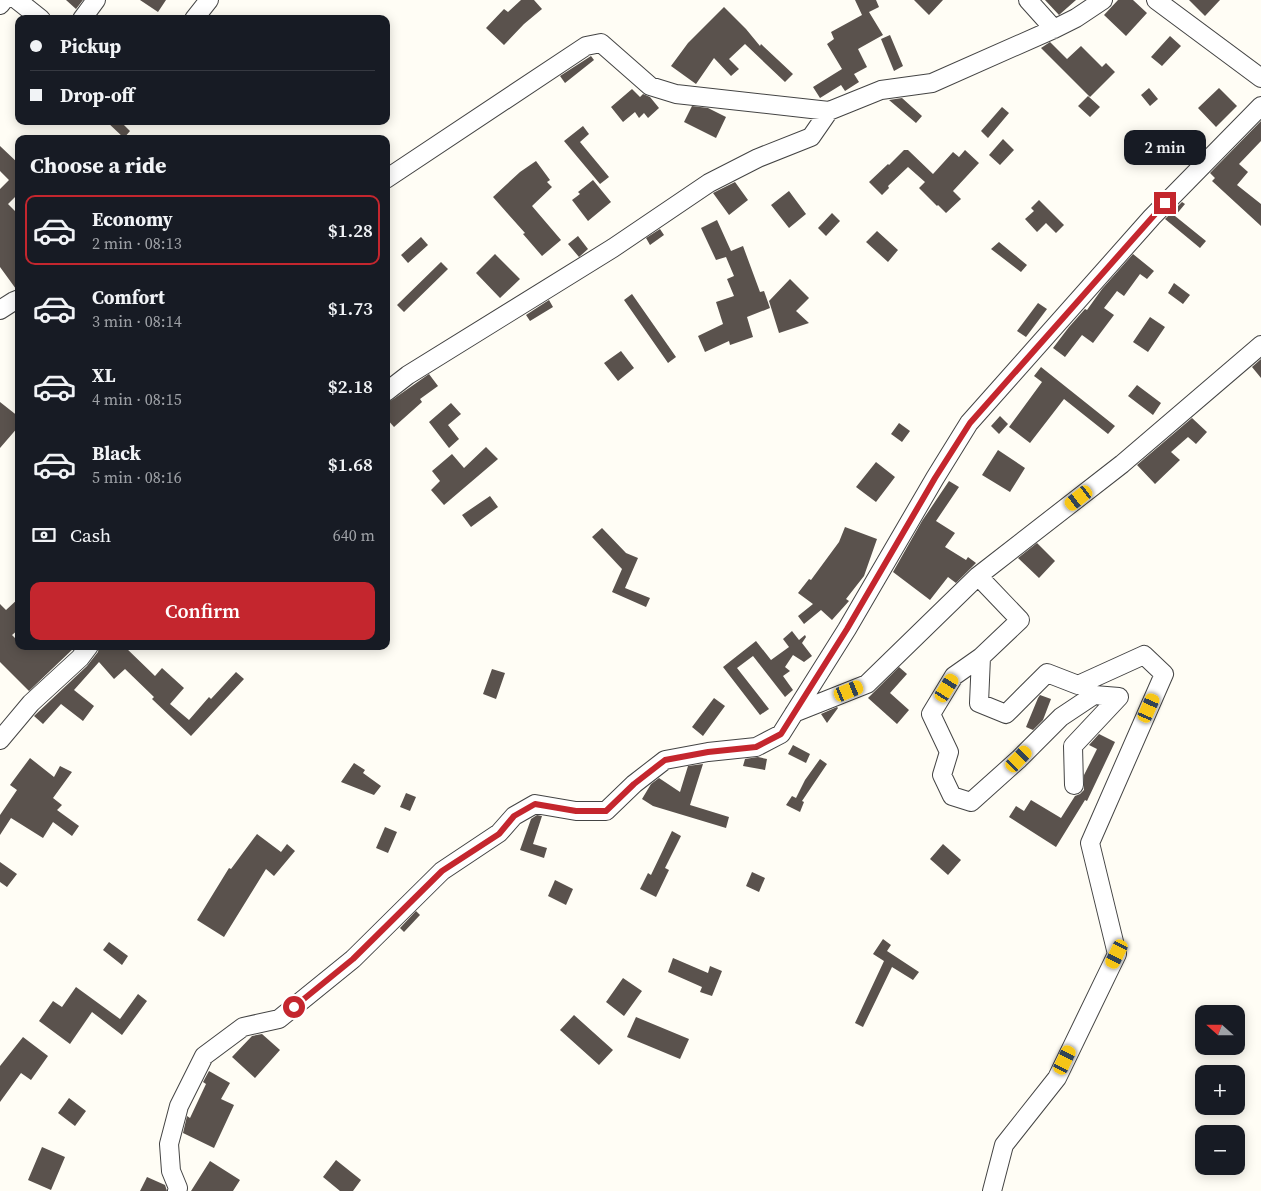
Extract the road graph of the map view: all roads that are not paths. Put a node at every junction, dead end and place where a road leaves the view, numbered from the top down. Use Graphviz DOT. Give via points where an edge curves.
graph roads {
  1 [pos="4,0"];
  2 [pos="17,0"];
  3 [pos="96,0"];
  4 [pos="210,0"];
  5 [pos="1028,0"];
  6 [pos="1103,0"];
  7 [pos="1156,0"];
  8 [pos="0,5"];
  9 [pos="36,15"];
  10 [pos="85,15"];
  11 [pos="197,15"];
  12 [pos="1054,29"];
  13 [pos="1261,78"];
  14 [pos="1261,106"];
  15 [pos="829,111"];
  16 [pos="390,176"];
  17 [pos="15,301"];
  18 [pos="0,310"];
  19 [pos="1261,345"];
  20 [pos="390,389"];
  21 [pos="978,576"];
  22 [pos="86,650"];
  23 [pos="981,657"];
  24 [pos="794,713"];
  25 [pos="0,740"];
  26 [pos="1074,785"];
  27 [pos="177,1191"];
  28 [pos="992,1191"];
  1 -- 8 [label="street"];
  2 -- 9 [label="street"];
  3 -- 10 [label="street"];
  4 -- 11 [label="street"];
  5 -- 12 [label="street"];
  6 -- 12 [label="street"];
  7 -- 13 [label="street"];
  12 -- 15 [label="street" via="932,83 881,90"];
  14 -- 24 [label="street" via="1152,217 970,423"];
  15 -- 16 [label="street" via="676,94 650,86 601,43 586,46"];
  15 -- 20 [label="street" via="811,137 758,158 709,184"];
  17 -- 18 [label="street"];
  19 -- 21 [label="street" via="1122,464"];
  21 -- 23 [label="street" via="1020,620"];
  21 -- 24 [label="street" via="867,684"];
  22 -- 25 [label="street"];
  23 -- 26 [label="street" via="954,676 931,714 949,752 942,775 952,796 971,802 1061,717 1094,695 1119,697 1073,746"];
  23 -- 28 [label="street" via="980,703 1006,714 1047,673 1078,686 1144,654 1164,674 1090,842 1117,954 1057,1078 1004,1145"];
  24 -- 27 [label="street" via="781,734 756,747 665,760 606,811 576,811 535,804 514,816 499,834 442,871 353,959 279,1019 244,1027 204,1056 178,1106 169,1144 171,1171"];
}
